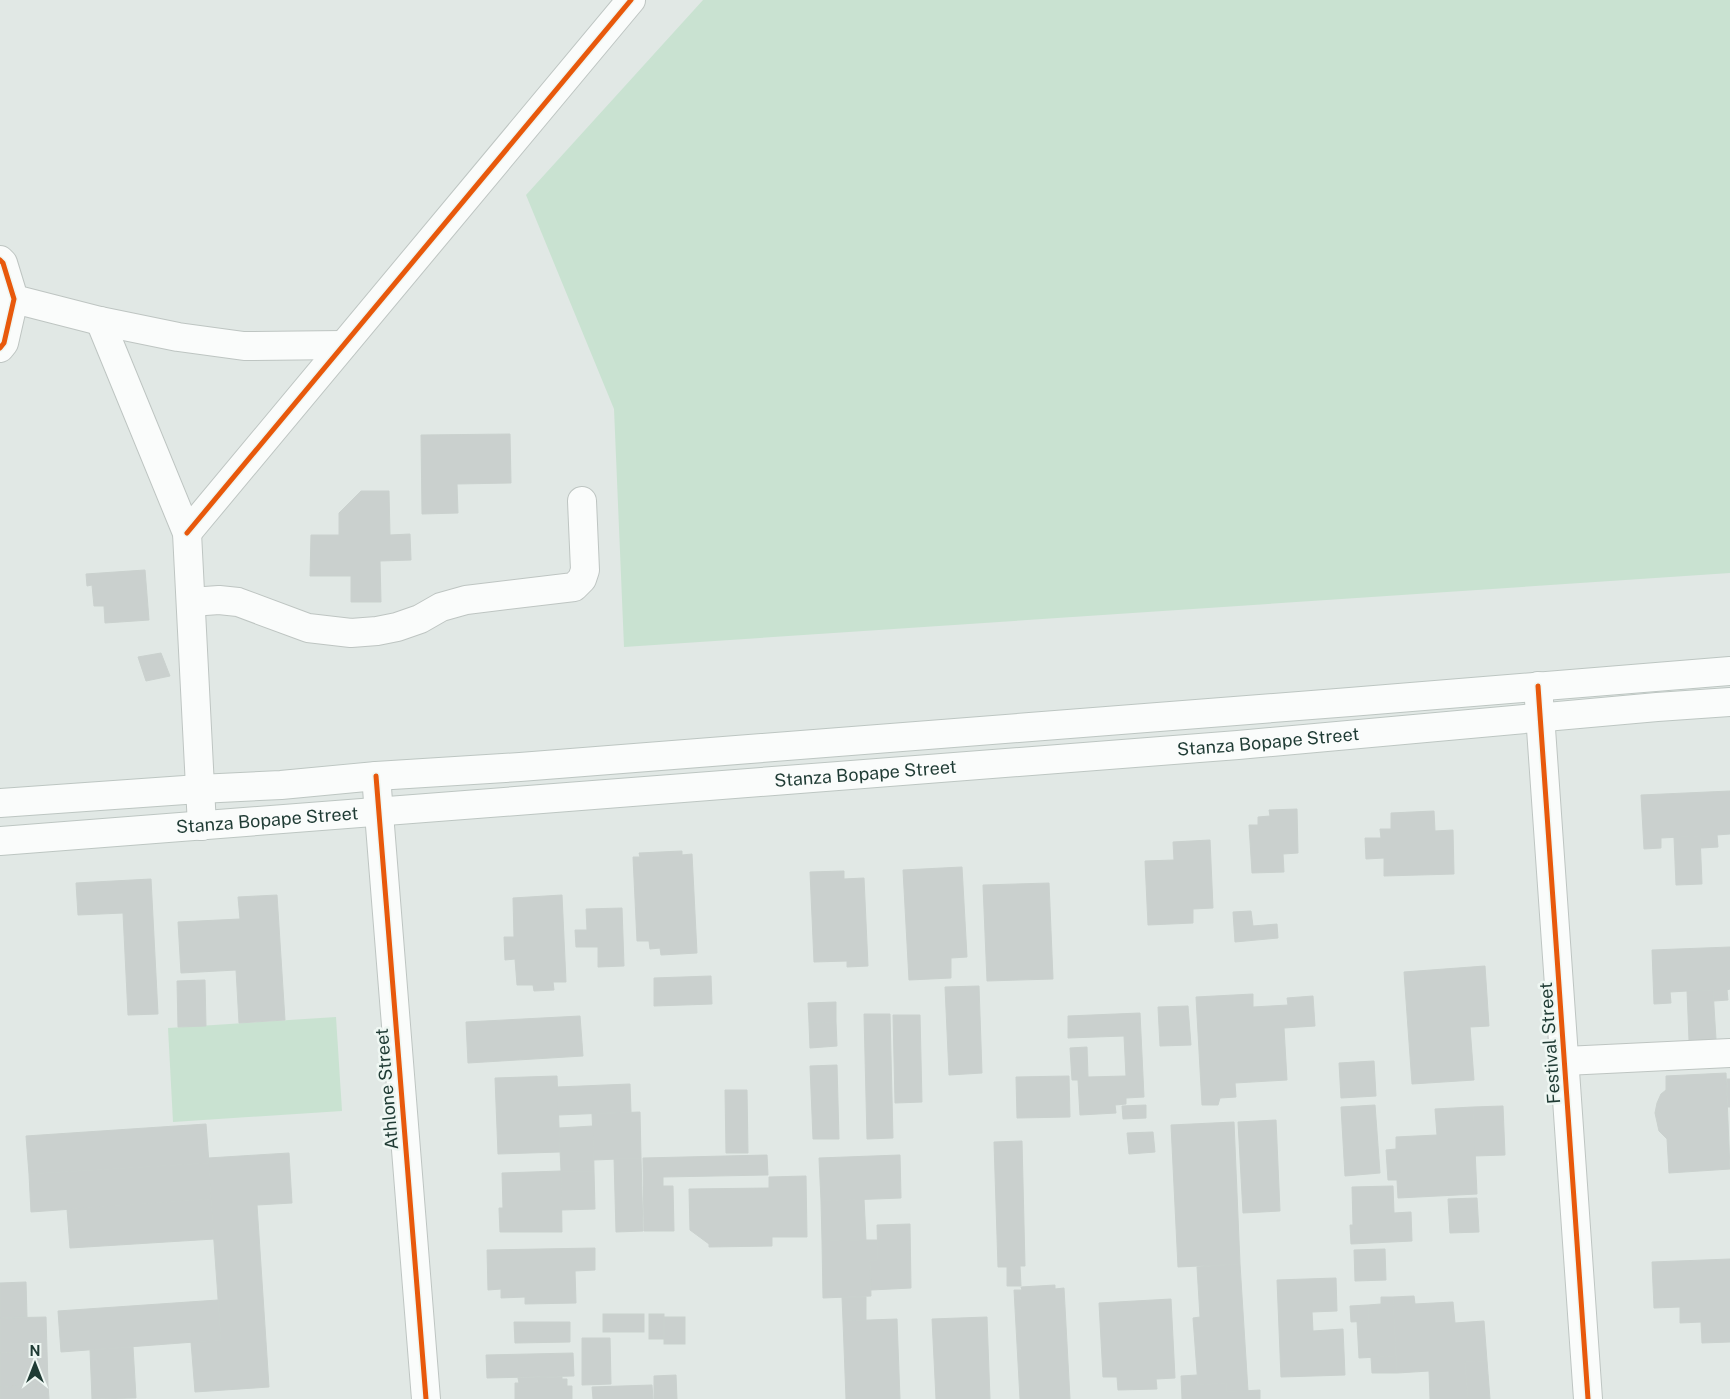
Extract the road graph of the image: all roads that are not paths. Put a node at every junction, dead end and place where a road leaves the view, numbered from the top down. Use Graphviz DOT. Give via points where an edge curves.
graph roads {
  1 [pos="631,0"];
  2 [pos="0,260"];
  3 [pos="14,299"];
  4 [pos="100,321"];
  5 [pos="343,345"];
  6 [pos="0,348"];
  7 [pos="582,501"];
  8 [pos="187,532"];
  9 [pos="191,602"];
  10 [pos="1730,670"];
  11 [pos="1538,686"];
  12 [pos="1730,702"];
  13 [pos="1541,718"];
  14 [pos="376,776"];
  15 [pos="199,788"];
  16 [pos="0,803"];
  17 [pos="379,812"];
  18 [pos="202,826"];
  19 [pos="0,840"];
  20 [pos="1730,1053"];
  21 [pos="1565,1061"];
  22 [pos="426,1399"];
  23 [pos="1588,1399"];
  1 -- 5 [label="street"];
  2 -- 3 [label="street"];
  3 -- 4 [label="street"];
  3 -- 6 [label="street"];
  4 -- 5 [label="street" via="244,346"];
  4 -- 8 [label="street"];
  5 -- 8 [label="street"];
  7 -- 9 [label="street" via="585,570 574,587 466,600 441,607 397,627 351,633 308,628 238,602"];
  8 -- 9 [label="street"];
  9 -- 15 [label="street"];
  10 -- 11 [label="street, Stanza Bopape Street"];
  11 -- 13 [label="street, Festival Street"];
  11 -- 14 [label="street, Stanza Bopape Street"];
  12 -- 13 [label="street, Stanza Bopape Street"];
  13 -- 17 [label="street, Stanza Bopape Street"];
  13 -- 21 [label="street, Festival Street"];
  14 -- 15 [label="street, Stanza Bopape Street" via="281,785"];
  14 -- 17 [label="street, Athlone Street"];
  15 -- 16 [label="street, Stanza Bopape Street"];
  15 -- 18 [label="street"];
  17 -- 18 [label="street, Stanza Bopape Street"];
  17 -- 22 [label="street, Athlone Street"];
  18 -- 19 [label="street, Stanza Bopape Street"];
  20 -- 21 [label="street"];
  21 -- 23 [label="street, Festival Street"];
}
